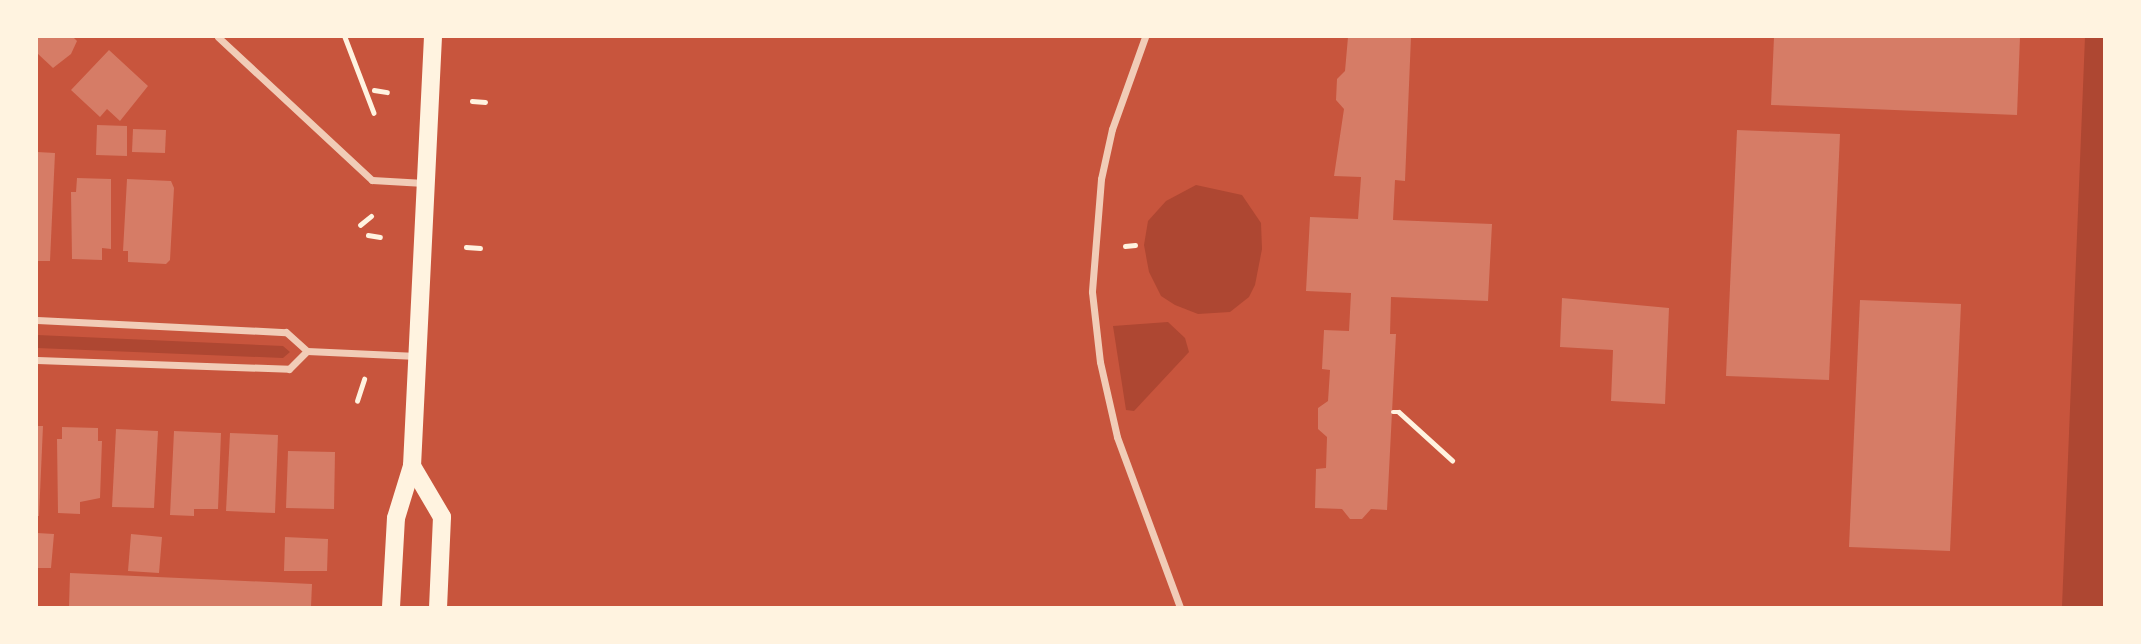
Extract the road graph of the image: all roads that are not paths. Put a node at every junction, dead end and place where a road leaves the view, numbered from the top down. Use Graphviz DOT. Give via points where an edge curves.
graph roads {
  1 [pos="218,37"];
  2 [pos="433,37"];
  3 [pos="1145,37"];
  4 [pos="424,183"];
  5 [pos="37,320"];
  6 [pos="307,351"];
  7 [pos="417,356"];
  8 [pos="37,360"];
  9 [pos="412,466"];
  10 [pos="391,607"];
  11 [pos="438,607"];
  12 [pos="1180,607"];
  1 -- 4 [label="street" via="372,180"];
  2 -- 4 [label="main road"];
  3 -- 12 [label="street" via="1115,119 1101,179 1092,292 1100,362 1117,438"];
  4 -- 7 [label="main road"];
  5 -- 6 [label="street" via="286,332"];
  6 -- 7 [label="street"];
  6 -- 8 [label="street" via="289,369"];
  7 -- 9 [label="main road"];
  9 -- 10 [label="main road" via="396,518"];
  9 -- 11 [label="main road" via="442,517"];
}
